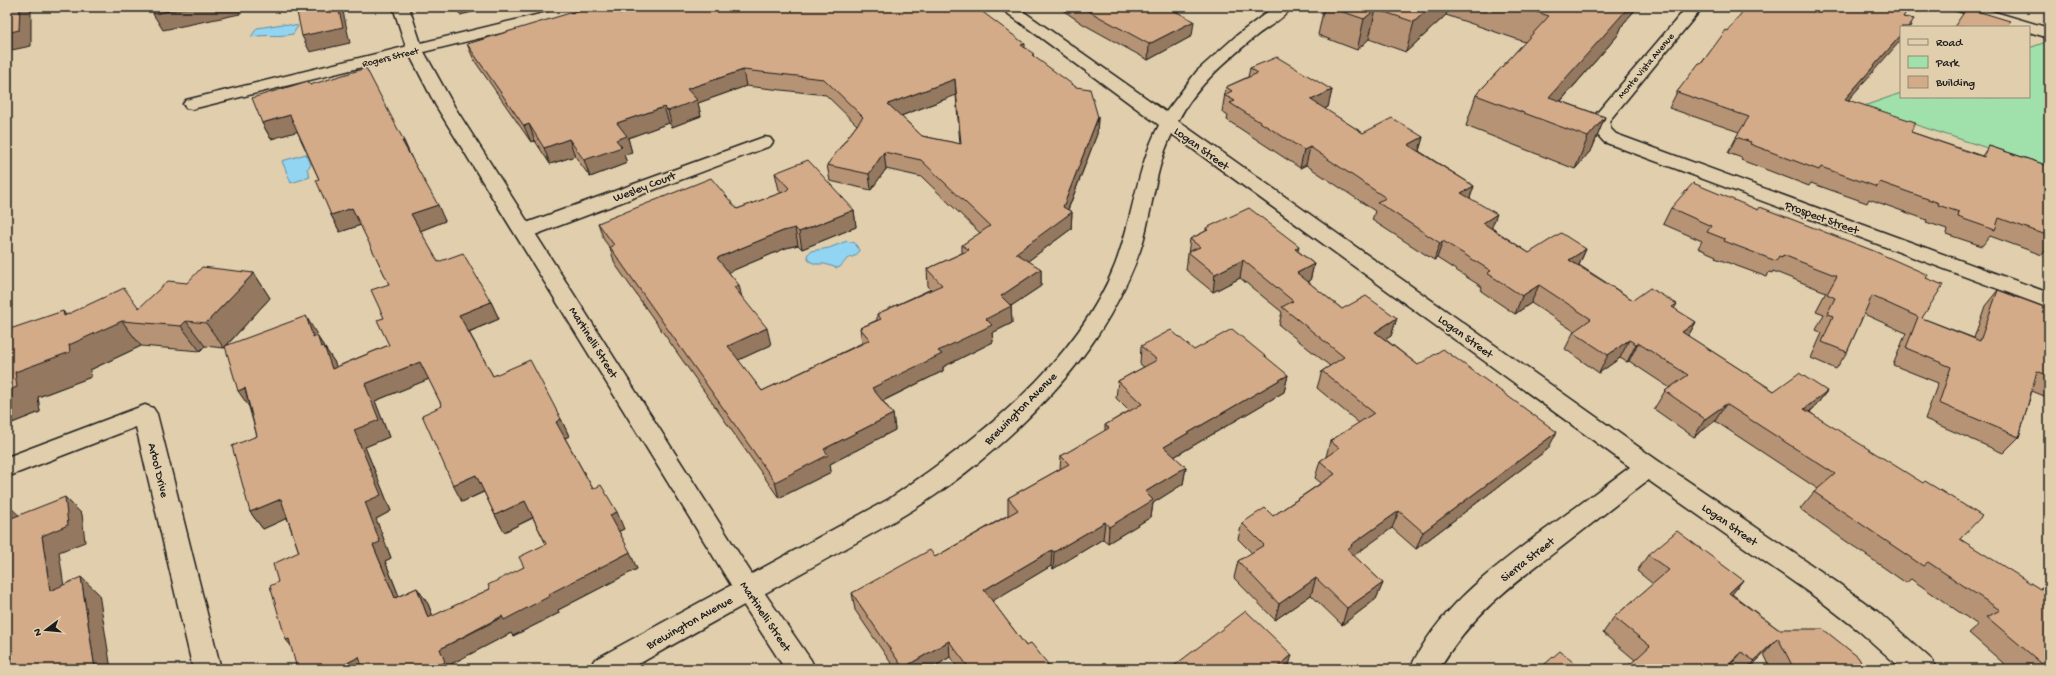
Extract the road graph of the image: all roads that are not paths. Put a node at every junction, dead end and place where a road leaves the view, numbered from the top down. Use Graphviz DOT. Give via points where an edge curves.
graph roads {
  1 [pos="402,7"];
  2 [pos="588,7"];
  3 [pos="1007,7"];
  4 [pos="1284,7"];
  5 [pos="1961,7"];
  6 [pos="1692,8"];
  7 [pos="2023,26"];
  8 [pos="2030,28"];
  9 [pos="2049,33"];
  10 [pos="415,50"];
  11 [pos="192,104"];
  12 [pos="1168,123"];
  13 [pos="1600,126"];
  14 [pos="764,142"];
  15 [pos="525,231"];
  16 [pos="2049,301"];
  17 [pos="7,467"];
  18 [pos="1648,467"];
  19 [pos="748,590"];
  20 [pos="208,669"];
  21 [pos="604,669"];
  22 [pos="801,669"];
  23 [pos="1424,669"];
  24 [pos="1922,669"];
  1 -- 10 [label="street, Martinelli Street"];
  2 -- 10 [label="street, Rogers Street"];
  3 -- 12 [label="street, Logan Street"];
  4 -- 12 [label="street, Brewington Avenue" via="1211,65 1194,84"];
  5 -- 7 [label="street"];
  6 -- 13 [label="street, Monte Vista Avenue" via="1605,112 1600,120"];
  8 -- 9 [label="street"];
  10 -- 11 [label="street, Rogers Street"];
  10 -- 15 [label="street, Martinelli Street" via="445,106"];
  12 -- 18 [label="street, Logan Street"];
  12 -- 19 [label="street, Brewington Avenue" via="1151,166 1136,232 1119,279 1092,326 1044,387 980,448 941,477 898,506"];
  13 -- 16 [label="street, Prospect Street" via="1604,132 1619,142"];
  14 -- 15 [label="street, Wesley Court"];
  15 -- 19 [label="street, Martinelli Street"];
  17 -- 20 [label="street, Arbol Drive" via="145,414"];
  18 -- 23 [label="street, Sierra Street" via="1510,571 1468,607 1443,638"];
  18 -- 24 [label="street, Logan Street" via="1828,591 1868,621"];
  19 -- 21 [label="street, Brewington Avenue"];
  19 -- 22 [label="street, Martinelli Street"];
}
